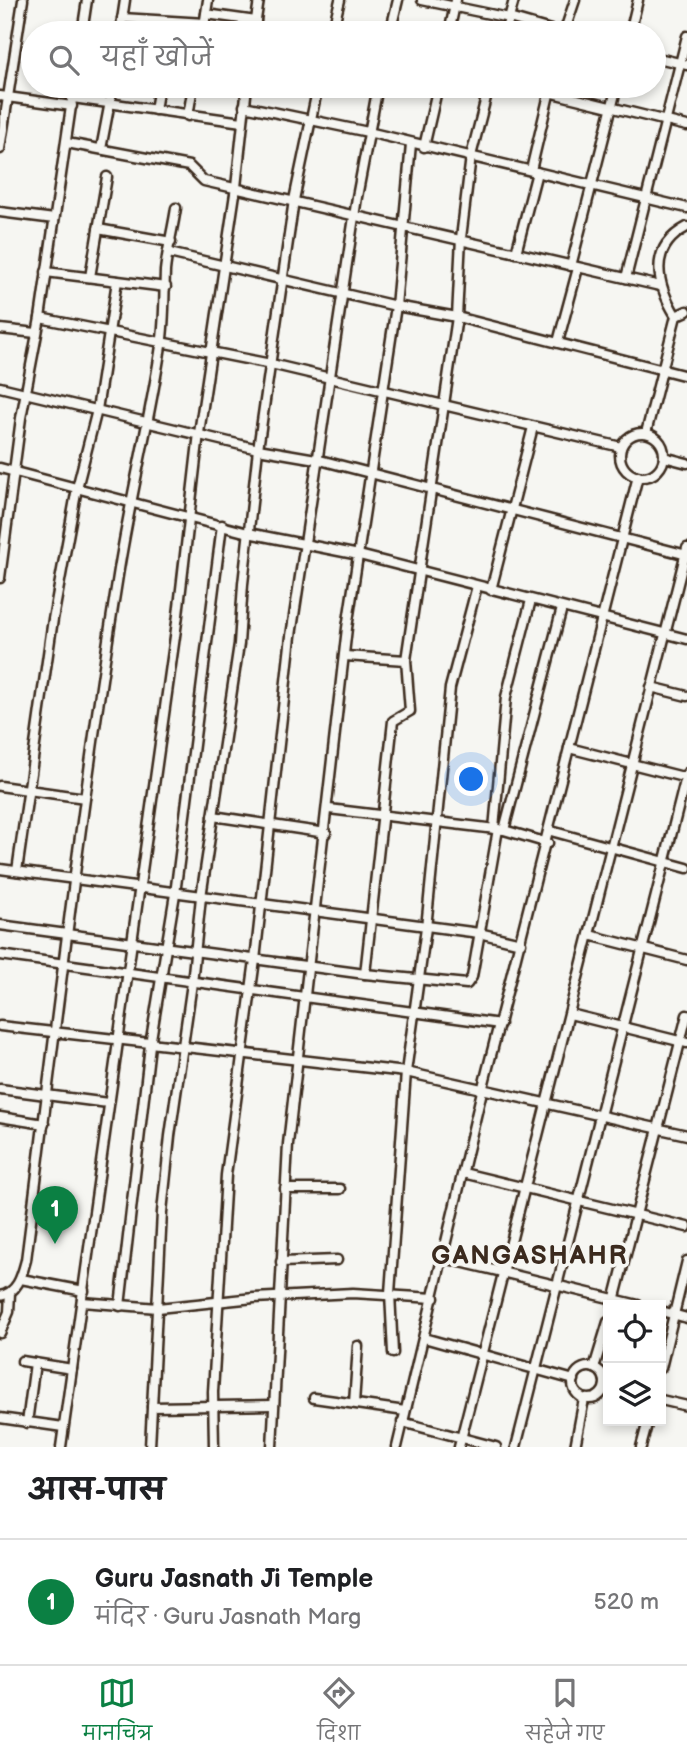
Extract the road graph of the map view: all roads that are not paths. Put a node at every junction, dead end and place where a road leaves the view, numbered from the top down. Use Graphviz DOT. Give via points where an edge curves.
graph roads {
  1 [pos="23,0"];
  2 [pos="87,0"];
  3 [pos="125,0"];
  4 [pos="208,0"];
  5 [pos="259,0"];
  6 [pos="340,0"];
  7 [pos="398,0"];
  8 [pos="422,0"];
  9 [pos="514,0"];
  10 [pos="575,0"];
  11 [pos="638,0"];
  12 [pos="455,3"];
  13 [pos="122,18"];
  14 [pos="206,18"];
  15 [pos="509,18"];
  16 [pos="256,20"];
  17 [pos="84,21"];
  18 [pos="122,21"];
  19 [pos="156,21"];
  20 [pos="178,21"];
  21 [pos="205,21"];
  22 [pos="335,21"];
  23 [pos="393,21"];
  24 [pos="451,21"];
  25 [pos="508,21"];
  26 [pos="520,21"];
  27 [pos="567,21"];
  28 [pos="633,21"];
  29 [pos="687,36"];
  30 [pos="666,60"];
  31 [pos="684,64"];
  32 [pos="4,97"];
  33 [pos="72,98"];
  34 [pos="111,98"];
  35 [pos="157,98"];
  36 [pos="191,98"];
  37 [pos="245,98"];
  38 [pos="315,98"];
  39 [pos="375,98"];
  40 [pos="435,98"];
  41 [pos="486,98"];
  42 [pos="549,98"];
  43 [pos="582,98"];
  44 [pos="614,98"];
  45 [pos="72,102"];
  46 [pos="110,104"];
  47 [pos="244,106"];
  48 [pos="612,107"];
  49 [pos="155,110"];
  50 [pos="188,116"];
  51 [pos="309,120"];
  52 [pos="665,120"];
  53 [pos="242,122"];
  54 [pos="687,125"];
  55 [pos="368,132"];
  56 [pos="67,143"];
  57 [pos="411,144"];
  58 [pos="424,147"];
  59 [pos="0,149"];
  60 [pos="101,149"];
  61 [pos="471,156"];
  62 [pos="534,171"];
  63 [pos="107,177"];
  64 [pos="591,186"];
  65 [pos="236,187"];
  66 [pos="645,199"];
  67 [pos="294,200"];
  68 [pos="176,208"];
  69 [pos="687,208"];
  70 [pos="0,212"];
  71 [pos="355,214"];
  72 [pos="54,219"];
  73 [pos="404,225"];
  74 [pos="687,227"];
  75 [pos="98,229"];
  76 [pos="461,238"];
  77 [pos="171,242"];
  78 [pos="169,253"];
  79 [pos="516,253"];
  80 [pos="224,266"];
  81 [pos="574,267"];
  82 [pos="46,272"];
  83 [pos="90,277"];
  84 [pos="626,278"];
  85 [pos="282,280"];
  86 [pos="117,281"];
  87 [pos="660,286"];
  88 [pos="166,287"];
  89 [pos="342,293"];
  90 [pos="397,306"];
  91 [pos="687,311"];
  92 [pos="676,316"];
  93 [pos="457,317"];
  94 [pos="40,318"];
  95 [pos="0,329"];
  96 [pos="36,332"];
  97 [pos="108,332"];
  98 [pos="162,342"];
  99 [pos="558,342"];
  100 [pos="211,351"];
  101 [pos="271,364"];
  102 [pos="663,369"];
  103 [pos="687,376"];
  104 [pos="328,378"];
  105 [pos="0,387"];
  106 [pos="382,392"];
  107 [pos="26,394"];
  108 [pos="443,407"];
  109 [pos="97,410"];
  110 [pos="149,422"];
  111 [pos="533,427"];
  112 [pos="199,433"];
  113 [pos="646,433"];
  114 [pos="621,447"];
  115 [pos="258,449"];
  116 [pos="664,457"];
  117 [pos="316,459"];
  118 [pos="687,463"];
  119 [pos="0,468"];
  120 [pos="15,471"];
  121 [pos="371,474"];
  122 [pos="638,476"];
  123 [pos="77,488"];
  124 [pos="431,488"];
  125 [pos="0,492"];
  126 [pos="11,494"];
  127 [pos="129,502"];
  128 [pos="512,509"];
  129 [pos="188,517"];
  130 [pos="222,525"];
  131 [pos="248,533"];
  132 [pos="623,538"];
  133 [pos="305,543"];
  134 [pos="686,552"];
  135 [pos="359,555"];
  136 [pos="418,570"];
  137 [pos="0,578"];
  138 [pos="477,586"];
  139 [pos="491,590"];
  140 [pos="531,600"];
  141 [pos="562,608"];
  142 [pos="603,618"];
  143 [pos="663,633"];
  144 [pos="687,639"];
  145 [pos="345,656"];
  146 [pos="406,660"];
  147 [pos="651,687"];
  148 [pos="687,696"];
  149 [pos="569,748"];
  150 [pos="631,765"];
  151 [pos="687,776"];
  152 [pos="0,786"];
  153 [pos="29,789"];
  154 [pos="85,798"];
  155 [pos="328,809"];
  156 [pos="213,816"];
  157 [pos="383,816"];
  158 [pos="437,822"];
  159 [pos="270,825"];
  160 [pos="498,829"];
  161 [pos="551,831"];
  162 [pos="326,833"];
  163 [pos="548,843"];
  164 [pos="612,847"];
  165 [pos="663,861"];
  166 [pos="687,868"];
  167 [pos="0,869"];
  168 [pos="17,871"];
  169 [pos="74,880"];
  170 [pos="139,889"];
  171 [pos="175,894"];
  172 [pos="201,897"];
  173 [pos="260,904"];
  174 [pos="317,911"];
  175 [pos="371,920"];
  176 [pos="0,925"];
  177 [pos="426,928"];
  178 [pos="479,933"];
  179 [pos="65,934"];
  180 [pos="589,935"];
  181 [pos="132,943"];
  182 [pos="521,943"];
  183 [pos="166,948"];
  184 [pos="642,948"];
  185 [pos="196,952"];
  186 [pos="0,955"];
  187 [pos="255,960"];
  188 [pos="687,960"];
  189 [pos="63,965"];
  190 [pos="310,967"];
  191 [pos="126,974"];
  192 [pos="365,974"];
  193 [pos="160,979"];
  194 [pos="419,981"];
  195 [pos="192,984"];
  196 [pos="251,991"];
  197 [pos="306,998"];
  198 [pos="415,1011"];
  199 [pos="570,1014"];
  200 [pos="687,1016"];
  201 [pos="500,1024"];
  202 [pos="0,1026"];
  203 [pos="623,1027"];
  204 [pos="56,1034"];
  205 [pos="117,1042"];
  206 [pos="684,1042"];
  207 [pos="150,1045"];
  208 [pos="182,1049"];
  209 [pos="243,1054"];
  210 [pos="299,1060"];
  211 [pos="407,1072"];
  212 [pos="483,1087"];
  213 [pos="0,1089"];
  214 [pos="48,1095"];
  215 [pos="108,1102"];
  216 [pos="547,1102"];
  217 [pos="601,1115"];
  218 [pos="0,1117"];
  219 [pos="44,1124"];
  220 [pos="658,1128"];
  221 [pos="687,1135"];
  222 [pos="463,1173"];
  223 [pos="524,1187"];
  224 [pos="285,1189"];
  225 [pos="340,1189"];
  226 [pos="580,1201"];
  227 [pos="638,1216"];
  228 [pos="687,1227"];
  229 [pos="444,1258"];
  230 [pos="337,1260"];
  231 [pos="687,1261"];
  232 [pos="281,1262"];
  233 [pos="501,1271"];
  234 [pos="21,1279"];
  235 [pos="558,1284"];
  236 [pos="84,1291"];
  237 [pos="10,1293"];
  238 [pos="390,1293"];
  239 [pos="0,1296"];
  240 [pos="278,1297"];
  241 [pos="434,1298"];
  242 [pos="608,1300"];
  243 [pos="615,1300"];
  244 [pos="217,1301"];
  245 [pos="82,1302"];
  246 [pos="120,1306"];
  247 [pos="158,1308"];
  248 [pos="666,1312"];
  249 [pos="673,1314"];
  250 [pos="687,1318"];
  251 [pos="0,1333"];
  252 [pos="424,1338"];
  253 [pos="603,1338"];
  254 [pos="358,1346"];
  255 [pos="393,1353"];
  256 [pos="482,1353"];
  257 [pos="22,1361"];
  258 [pos="35,1363"];
  259 [pos="662,1363"];
  260 [pos="537,1367"];
  261 [pos="594,1368"];
  262 [pos="72,1369"];
  263 [pos="603,1376"];
  264 [pos="574,1380"];
  265 [pos="603,1392"];
  266 [pos="314,1398"];
  267 [pos="584,1399"];
  268 [pos="666,1401"];
  269 [pos="354,1404"];
  270 [pos="273,1405"];
  271 [pos="213,1406"];
  272 [pos="687,1406"];
  273 [pos="152,1407"];
  274 [pos="405,1410"];
  275 [pos="0,1418"];
  276 [pos="402,1422"];
  277 [pos="27,1423"];
  278 [pos="647,1426"];
  279 [pos="63,1427"];
  280 [pos="461,1437"];
  281 [pos="61,1447"];
  282 [pos="150,1447"];
  283 [pos="214,1447"];
  284 [pos="272,1447"];
  285 [pos="397,1447"];
  286 [pos="458,1447"];
  287 [pos="496,1447"];
  288 [pos="516,1447"];
  289 [pos="575,1447"];
  290 [pos="641,1447"];
  1 -- 32 [label="street"];
  2 -- 17 [label="street"];
  3 -- 13 [label="street"];
  4 -- 14 [label="street"];
  5 -- 16 [label="street"];
  6 -- 22 [label="street"];
  7 -- 23 [label="street"];
  8 -- 12 [label="street"];
  9 -- 15 [label="street"];
  10 -- 27 [label="street"];
  11 -- 28 [label="street"];
  12 -- 15 [label="street"];
  12 -- 24 [label="street"];
  13 -- 18 [label="street"];
  13 -- 19 [label="street"];
  14 -- 16 [label="street"];
  14 -- 20 [label="street"];
  14 -- 21 [label="street"];
  15 -- 25 [label="street"];
  15 -- 26 [label="street"];
  29 -- 31 [label="street"];
  30 -- 31 [label="street"];
  31 -- 52 [label="street"];
  32 -- 45 [label="street"];
  32 -- 59 [label="street"];
  33 -- 45 [label="street"];
  34 -- 46 [label="street"];
  35 -- 49 [label="street"];
  36 -- 50 [label="street"];
  37 -- 47 [label="street"];
  38 -- 51 [label="street"];
  39 -- 55 [label="street"];
  40 -- 58 [label="street"];
  41 -- 61 [label="street"];
  42 -- 62 [label="street"];
  43 -- 48 [label="street"];
  44 -- 48 [label="street"];
  45 -- 46 [label="street"];
  45 -- 56 [label="street"];
  46 -- 49 [label="street"];
  46 -- 60 [label="street"];
  47 -- 51 [label="street"];
  47 -- 53 [label="street"];
  48 -- 52 [label="street"];
  48 -- 64 [label="street"];
  49 -- 50 [label="street"];
  50 -- 53 [label="street"];
  51 -- 55 [label="street"];
  51 -- 67 [label="street"];
  52 -- 54 [label="street"];
  52 -- 66 [label="street"];
  53 -- 65 [label="street"];
  55 -- 57 [label="street"];
  55 -- 71 [label="street"];
  56 -- 60 [label="street"];
  56 -- 72 [label="street"];
  57 -- 58 [label="street"];
  57 -- 73 [label="street"];
  58 -- 61 [label="street"];
  60 -- 65 [label="street" via="189,166 204,181"];
  61 -- 62 [label="street"];
  61 -- 76 [label="street"];
  62 -- 64 [label="street"];
  62 -- 79 [label="street"];
  63 -- 75 [label="street"];
  64 -- 66 [label="street"];
  64 -- 81 [label="street"];
  65 -- 67 [label="street"];
  65 -- 80 [label="street"];
  66 -- 69 [label="street"];
  66 -- 84 [label="street"];
  67 -- 71 [label="street"];
  67 -- 85 [label="street"];
  68 -- 77 [label="street"];
  70 -- 72 [label="street"];
  71 -- 73 [label="street"];
  71 -- 89 [label="street"];
  72 -- 82 [label="street"];
  73 -- 76 [label="street"];
  73 -- 90 [label="street"];
  74 -- 87 [label="street" via="664,249 657,275"];
  75 -- 77 [label="street"];
  75 -- 83 [label="street"];
  76 -- 79 [label="street"];
  76 -- 93 [label="street"];
  77 -- 78 [label="street"];
  78 -- 80 [label="street"];
  78 -- 88 [label="street"];
  79 -- 81 [label="street"];
  80 -- 85 [label="street"];
  80 -- 100 [label="street"];
  81 -- 84 [label="street"];
  81 -- 99 [label="street"];
  82 -- 83 [label="street"];
  82 -- 94 [label="street"];
  83 -- 86 [label="street"];
  84 -- 87 [label="street"];
  85 -- 89 [label="street"];
  85 -- 101 [label="street"];
  86 -- 88 [label="street"];
  86 -- 97 [label="street"];
  87 -- 92 [label="street"];
  88 -- 98 [label="street"];
  89 -- 90 [label="street"];
  89 -- 104 [label="street"];
  90 -- 93 [label="street"];
  90 -- 106 [label="street"];
  91 -- 92 [label="street"];
  92 -- 102 [label="street"];
  93 -- 99 [label="street"];
  93 -- 108 [label="street"];
  94 -- 96 [label="street"];
  94 -- 97 [label="street"];
  95 -- 96 [label="street"];
  96 -- 107 [label="street"];
  97 -- 98 [label="street"];
  97 -- 109 [label="street"];
  98 -- 100 [label="street"];
  98 -- 110 [label="street"];
  99 -- 102 [label="street"];
  100 -- 101 [label="street"];
  100 -- 112 [label="street"];
  101 -- 104 [label="street"];
  101 -- 115 [label="street"];
  102 -- 103 [label="street"];
  102 -- 113 [label="street"];
  104 -- 106 [label="street"];
  104 -- 117 [label="street"];
  105 -- 107 [label="street"];
  106 -- 108 [label="street"];
  106 -- 121 [label="street"];
  107 -- 109 [label="street"];
  107 -- 120 [label="street"];
  108 -- 111 [label="street"];
  108 -- 124 [label="street"];
  109 -- 110 [label="street"];
  109 -- 123 [label="street"];
  110 -- 112 [label="street"];
  110 -- 127 [label="street"];
  111 -- 114 [label="street"];
  111 -- 128 [label="street"];
  112 -- 115 [label="street"];
  112 -- 129 [label="street"];
  113 -- 114 [label="street" via="631,435"];
  113 -- 116 [label="street" via="657,439"];
  114 -- 122 [label="street" via="623,466"];
  115 -- 117 [label="street"];
  115 -- 131 [label="street"];
  116 -- 118 [label="street"];
  116 -- 122 [label="street" via="658,470"];
  117 -- 121 [label="street"];
  117 -- 133 [label="street"];
  119 -- 120 [label="street"];
  120 -- 123 [label="street"];
  120 -- 126 [label="street"];
  121 -- 124 [label="street"];
  121 -- 135 [label="street"];
  122 -- 132 [label="street"];
  123 -- 127 [label="street"];
  123 -- 153 [label="street"];
  124 -- 128 [label="street"];
  124 -- 136 [label="street"];
  125 -- 126 [label="street"];
  126 -- 137 [label="street"];
  127 -- 129 [label="street"];
  127 -- 154 [label="street"];
  128 -- 132 [label="street"];
  128 -- 139 [label="street"];
  129 -- 130 [label="street"];
  129 -- 170 [label="street"];
  130 -- 131 [label="street"];
  130 -- 171 [label="street"];
  131 -- 133 [label="street"];
  131 -- 156 [label="street" via="239,645"];
  132 -- 134 [label="street"];
  132 -- 142 [label="street"];
  133 -- 135 [label="street"];
  133 -- 159 [label="street"];
  134 -- 143 [label="street"];
  135 -- 136 [label="street"];
  135 -- 145 [label="street"];
  136 -- 138 [label="street"];
  136 -- 146 [label="street"];
  138 -- 139 [label="street"];
  138 -- 158 [label="street" via="450,688"];
  139 -- 140 [label="street"];
  140 -- 141 [label="street"];
  140 -- 160 [label="street" via="506,697"];
  141 -- 142 [label="street"];
  141 -- 160 [label="street"];
  142 -- 143 [label="street"];
  142 -- 149 [label="street"];
  143 -- 144 [label="street"];
  143 -- 147 [label="street"];
  145 -- 146 [label="street"];
  145 -- 155 [label="street"];
  146 -- 157 [label="street" via="410,711 393,721"];
  147 -- 148 [label="street"];
  147 -- 150 [label="street"];
  149 -- 150 [label="street"];
  149 -- 161 [label="street"];
  150 -- 151 [label="street"];
  150 -- 164 [label="street"];
  151 -- 165 [label="street"];
  152 -- 153 [label="street"];
  153 -- 154 [label="street"];
  153 -- 168 [label="street"];
  154 -- 169 [label="street"];
  155 -- 157 [label="street"];
  155 -- 162 [label="street"];
  156 -- 159 [label="street"];
  156 -- 172 [label="street"];
  157 -- 158 [label="street"];
  157 -- 175 [label="street"];
  158 -- 160 [label="street"];
  158 -- 177 [label="street"];
  159 -- 162 [label="street"];
  159 -- 173 [label="street"];
  160 -- 163 [label="street"];
  160 -- 178 [label="street"];
  161 -- 163 [label="street"];
  161 -- 164 [label="street"];
  162 -- 174 [label="street"];
  163 -- 182 [label="street"];
  164 -- 165 [label="street"];
  164 -- 180 [label="street"];
  165 -- 166 [label="street"];
  165 -- 184 [label="street"];
  167 -- 168 [label="street"];
  168 -- 169 [label="street"];
  169 -- 170 [label="street"];
  169 -- 179 [label="street"];
  170 -- 171 [label="street"];
  170 -- 181 [label="street"];
  171 -- 172 [label="street"];
  171 -- 183 [label="street"];
  172 -- 173 [label="street"];
  172 -- 185 [label="street"];
  173 -- 174 [label="street"];
  173 -- 187 [label="street"];
  174 -- 175 [label="street"];
  174 -- 190 [label="street"];
  175 -- 177 [label="street"];
  175 -- 192 [label="street"];
  176 -- 179 [label="street"];
  177 -- 178 [label="street"];
  177 -- 194 [label="street"];
  178 -- 182 [label="street"];
  178 -- 194 [label="street" via="467,984"];
  179 -- 181 [label="street"];
  179 -- 189 [label="street"];
  180 -- 184 [label="street"];
  180 -- 199 [label="street"];
  181 -- 183 [label="street"];
  181 -- 191 [label="street"];
  182 -- 201 [label="street"];
  183 -- 185 [label="street"];
  183 -- 193 [label="street"];
  184 -- 188 [label="street"];
  184 -- 203 [label="street"];
  185 -- 187 [label="street"];
  185 -- 195 [label="street"];
  186 -- 189 [label="street"];
  187 -- 190 [label="street"];
  187 -- 196 [label="street"];
  189 -- 191 [label="street"];
  189 -- 204 [label="street"];
  190 -- 192 [label="street"];
  190 -- 197 [label="street"];
  191 -- 193 [label="street"];
  191 -- 205 [label="street"];
  192 -- 194 [label="street"];
  193 -- 195 [label="street"];
  193 -- 207 [label="street"];
  194 -- 198 [label="street"];
  195 -- 196 [label="street"];
  195 -- 208 [label="street"];
  196 -- 197 [label="street"];
  196 -- 209 [label="street"];
  197 -- 198 [label="street"];
  197 -- 210 [label="street"];
  198 -- 201 [label="street"];
  198 -- 211 [label="street"];
  199 -- 203 [label="street"];
  199 -- 216 [label="street"];
  200 -- 206 [label="street"];
  201 -- 212 [label="street"];
  202 -- 204 [label="street"];
  203 -- 206 [label="street"];
  203 -- 217 [label="street"];
  204 -- 205 [label="street"];
  204 -- 214 [label="street"];
  205 -- 207 [label="street"];
  205 -- 215 [label="street"];
  206 -- 220 [label="street"];
  207 -- 208 [label="street"];
  207 -- 246 [label="street"];
  208 -- 209 [label="street"];
  208 -- 247 [label="street" via="162,1212"];
  209 -- 210 [label="street"];
  209 -- 244 [label="street" via="226,1175"];
  210 -- 211 [label="street"];
  210 -- 224 [label="street"];
  211 -- 212 [label="street"];
  211 -- 238 [label="street"];
  212 -- 216 [label="street"];
  212 -- 222 [label="street"];
  213 -- 214 [label="street"];
  214 -- 215 [label="street"];
  214 -- 219 [label="street"];
  215 -- 236 [label="street"];
  216 -- 217 [label="street"];
  216 -- 223 [label="street"];
  217 -- 220 [label="street"];
  217 -- 226 [label="street"];
  218 -- 219 [label="street"];
  219 -- 234 [label="street"];
  220 -- 221 [label="street"];
  220 -- 227 [label="street"];
  222 -- 223 [label="street"];
  222 -- 229 [label="street"];
  223 -- 226 [label="street"];
  223 -- 233 [label="street"];
  224 -- 225 [label="street"];
  224 -- 232 [label="street"];
  226 -- 227 [label="street"];
  226 -- 235 [label="street"];
  227 -- 228 [label="street"];
  227 -- 243 [label="street"];
  229 -- 233 [label="street"];
  229 -- 241 [label="street"];
  230 -- 232 [label="street"];
  231 -- 249 [label="street"];
  232 -- 240 [label="street"];
  233 -- 235 [label="street"];
  233 -- 256 [label="street"];
  234 -- 236 [label="street"];
  234 -- 237 [label="street"];
  235 -- 242 [label="street"];
  235 -- 260 [label="street"];
  236 -- 245 [label="street"];
  237 -- 239 [label="street"];
  237 -- 251 [label="street" via="9,1312"];
  238 -- 240 [label="street"];
  238 -- 241 [label="street"];
  238 -- 255 [label="street"];
  240 -- 244 [label="street"];
  240 -- 270 [label="street"];
  241 -- 252 [label="street"];
  244 -- 247 [label="street"];
  244 -- 271 [label="street"];
  245 -- 246 [label="street"];
  245 -- 262 [label="street"];
  246 -- 247 [label="street"];
  247 -- 273 [label="street"];
  248 -- 249 [label="street"];
  249 -- 250 [label="street"];
  249 -- 259 [label="street"];
  252 -- 256 [label="street"];
  252 -- 274 [label="street"];
  253 -- 261 [label="street"];
  254 -- 269 [label="street"];
  256 -- 260 [label="street"];
  256 -- 280 [label="street"];
  257 -- 258 [label="street"];
  258 -- 262 [label="street"];
  258 -- 277 [label="street"];
  260 -- 264 [label="street"];
  260 -- 288 [label="street"];
  261 -- 263 [label="street"];
  261 -- 264 [label="street" via="584,1368"];
  262 -- 279 [label="street"];
  264 -- 267 [label="street" via="575,1391"];
  265 -- 267 [label="street"];
  266 -- 269 [label="street"];
  267 -- 289 [label="street"];
  268 -- 272 [label="street"];
  269 -- 274 [label="street"];
  270 -- 271 [label="street"];
  270 -- 284 [label="street"];
  271 -- 273 [label="street"];
  271 -- 283 [label="street"];
  273 -- 282 [label="street"];
  274 -- 276 [label="street"];
  275 -- 277 [label="street"];
  276 -- 280 [label="street"];
  276 -- 285 [label="street"];
  277 -- 279 [label="street"];
  278 -- 290 [label="street"];
  279 -- 281 [label="street"];
  280 -- 286 [label="street"];
  280 -- 287 [label="street"];
}
